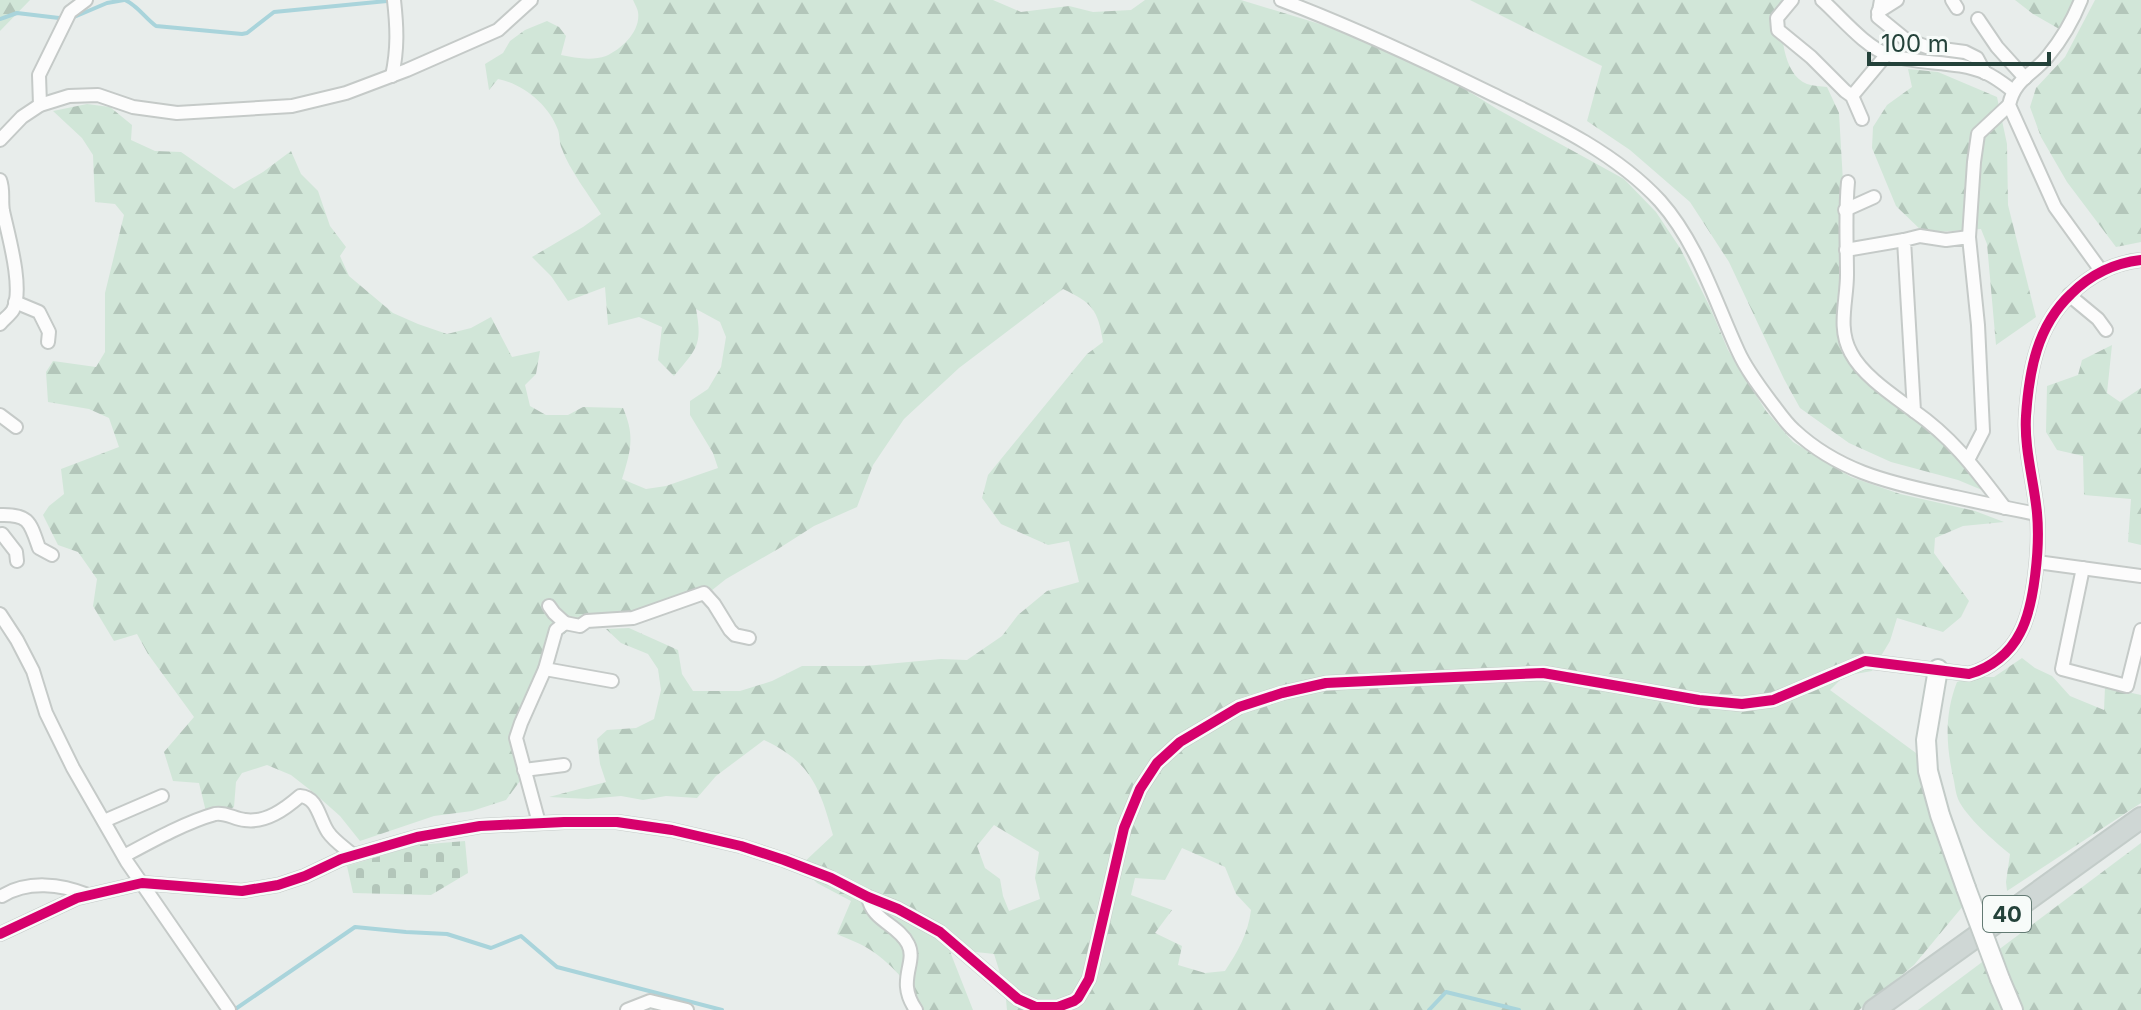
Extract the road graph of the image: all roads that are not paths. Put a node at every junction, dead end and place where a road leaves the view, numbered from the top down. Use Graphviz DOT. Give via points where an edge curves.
graph roads {
  1 [pos="86,0"];
  2 [pos="394,0"];
  3 [pos="531,0"];
  4 [pos="1281,0"];
  5 [pos="1792,0"];
  6 [pos="1822,0"];
  7 [pos="1897,0"];
  8 [pos="2081,0"];
  9 [pos="1880,6"];
  10 [pos="1978,19"];
  11 [pos="1887,54"];
  12 [pos="1985,73"];
  13 [pos="392,76"];
  14 [pos="2025,78"];
  15 [pos="2012,90"];
  16 [pos="1852,96"];
  17 [pos="40,105"];
  18 [pos="2009,105"];
  19 [pos="1862,119"];
  20 [pos="0,140"];
  21 [pos="0,180"];
  22 [pos="1848,182"];
  23 [pos="1874,197"];
  24 [pos="1845,210"];
  25 [pos="1969,237"];
  26 [pos="1904,240"];
  27 [pos="1846,250"];
  28 [pos="2141,260"];
  29 [pos="2102,272"];
  30 [pos="2069,295"];
  31 [pos="15,302"];
  32 [pos="0,324"];
  33 [pos="2106,330"];
  34 [pos="48,342"];
  35 [pos="1914,411"];
  36 [pos="0,415"];
  37 [pos="16,427"];
  38 [pos="1968,460"];
  39 [pos="2005,508"];
  40 [pos="2037,514"];
  41 [pos="0,516"];
  42 [pos="1,537"];
  43 [pos="52,555"];
  44 [pos="17,561"];
  45 [pos="2037,562"];
  46 [pos="2083,568"];
  47 [pos="2141,576"];
  48 [pos="549,606"];
  49 [pos="0,614"];
  50 [pos="565,623"];
  51 [pos="2141,630"];
  52 [pos="749,638"];
  53 [pos="545,669"];
  54 [pos="1938,669"];
  55 [pos="612,681"];
  56 [pos="564,765"];
  57 [pos="524,770"];
  58 [pos="162,796"];
  59 [pos="2141,818"];
  60 [pos="104,821"];
  61 [pos="539,823"];
  62 [pos="353,855"];
  63 [pos="124,856"];
  64 [pos="142,883"];
  65 [pos="88,895"];
  66 [pos="2,896"];
  67 [pos="868,897"];
  68 [pos="0,934"];
  69 [pos="229,1009"];
  70 [pos="627,1010"];
  71 [pos="687,1010"];
  72 [pos="916,1010"];
  73 [pos="1874,1010"];
  74 [pos="2013,1010"];
  1 -- 17 [label="street" via="70,12 39,75"];
  2 -- 13 [label="street" via="398,33"];
  3 -- 13 [label="street" via="498,30"];
  4 -- 39 [label="street" via="1459,78 1609,157 1659,200 1685,234 1739,353 1792,429 1826,455 1868,476"];
  5 -- 16 [label="street" via="1777,18 1778,30"];
  6 -- 11 [label="street"];
  7 -- 9 [label="street"];
  8 -- 14 [label="street" via="2067,29"];
  9 -- 12 [label="street" via="1878,17 1905,39 1965,52 1977,58"];
  10 -- 14 [label="street"];
  11 -- 12 [label="street"];
  11 -- 16 [label="street"];
  12 -- 15 [label="street"];
  13 -- 17 [label="street" via="292,106 177,113 98,95"];
  14 -- 15 [label="street"];
  15 -- 18 [label="street"];
  16 -- 19 [label="street"];
  17 -- 20 [label="street"];
  18 -- 25 [label="street" via="1978,134"];
  18 -- 29 [label="street" via="2055,207"];
  21 -- 31 [label="street" via="11,236"];
  22 -- 24 [label="street"];
  23 -- 24 [label="street"];
  24 -- 27 [label="street"];
  25 -- 26 [label="street"];
  25 -- 38 [label="street" via="1983,431"];
  26 -- 27 [label="street"];
  26 -- 35 [label="street"];
  27 -- 35 [label="street" via="1845,342 1881,387"];
  28 -- 29 [label="street"];
  29 -- 30 [label="street"];
  30 -- 33 [label="street"];
  30 -- 40 [label="street" via="2043,330 2030,371 2026,419"];
  31 -- 32 [label="street"];
  31 -- 34 [label="street" via="39,312"];
  35 -- 38 [label="street"];
  36 -- 37 [label="street"];
  38 -- 39 [label="street"];
  39 -- 40 [label="street"];
  40 -- 45 [label="street"];
  41 -- 42 [label="street"];
  41 -- 43 [label="street" via="18,514 30,523 39,548"];
  42 -- 44 [label="street" via="16,552"];
  45 -- 46 [label="street"];
  45 -- 54 [label="street" via="2021,633 2005,653 1969,674"];
  46 -- 47 [label="street"];
  46 -- 51 [label="street" via="2062,669 2127,686"];
  48 -- 50 [label="street"];
  49 -- 60 [label="street"];
  50 -- 52 [label="street" via="580,626 633,618 704,593 730,630"];
  50 -- 53 [label="street" via="556,630"];
  53 -- 55 [label="street"];
  53 -- 57 [label="street" via="516,738"];
  54 -- 67 [label="street" via="1865,661 1773,700 1742,704 1543,673 1326,683 1239,707 1180,742 1140,789 1124,828 1089,979 1078,998 1058,1007 1036,1007 1018,999 940,932"];
  54 -- 74 [label="street, bridge" via="1926,740 1928,771"];
  56 -- 57 [label="street"];
  57 -- 61 [label="street"];
  58 -- 60 [label="street"];
  59 -- 73 [label="main road, 40"];
  60 -- 63 [label="street"];
  61 -- 62 [label="street" via="480,826"];
  61 -- 67 [label="street" via="617,822 672,830 784,860"];
  62 -- 63 [label="street" via="328,834 313,801 300,796 268,817 246,821 217,814"];
  62 -- 64 [label="street" via="305,876 254,889"];
  63 -- 64 [label="street"];
  64 -- 65 [label="street"];
  64 -- 69 [label="street"];
  65 -- 66 [label="street" via="71,888 26,885"];
  65 -- 68 [label="street"];
  67 -- 72 [label="street" via="870,908 910,946 906,981"];
  70 -- 71 [label="street" via="650,1001"];
}
